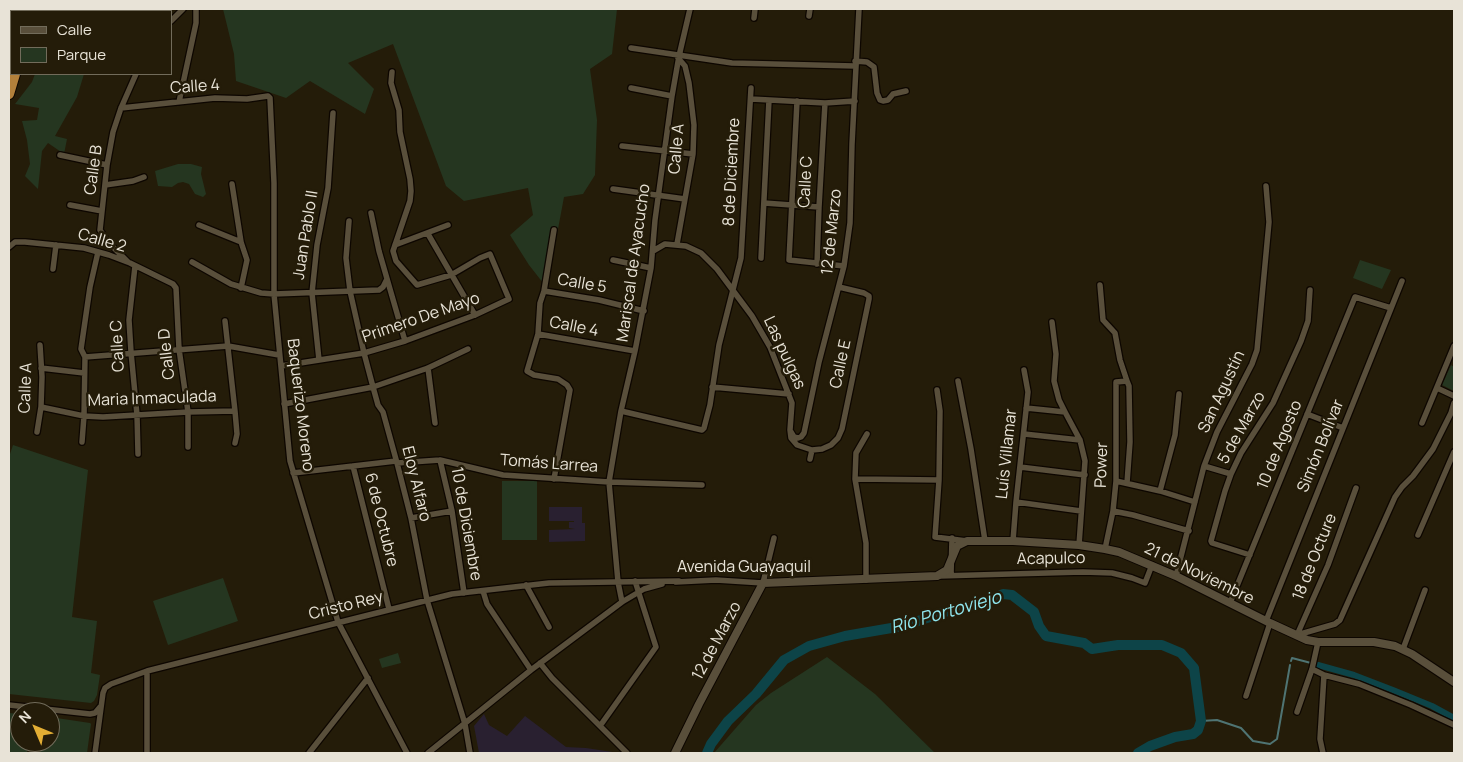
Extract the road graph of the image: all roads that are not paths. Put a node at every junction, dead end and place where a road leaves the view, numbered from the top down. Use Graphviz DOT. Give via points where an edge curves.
graph roads {
  1 [pos="183,9"];
  2 [pos="196,9"];
  3 [pos="690,9"];
  4 [pos="755,9"];
  5 [pos="810,9"];
  6 [pos="859,9"];
  7 [pos="809,16"];
  8 [pos="754,18"];
  9 [pos="172,20"];
  10 [pos="631,48"];
  11 [pos="678,57"];
  12 [pos="855,63"];
  13 [pos="392,72"];
  14 [pos="15,75"];
  15 [pos="136,75"];
  16 [pos="631,88"];
  17 [pos="751,88"];
  18 [pos="906,91"];
  19 [pos="9,94"];
  20 [pos="672,96"];
  21 [pos="270,98"];
  22 [pos="750,99"];
  23 [pos="769,100"];
  24 [pos="797,101"];
  25 [pos="854,101"];
  26 [pos="179,102"];
  27 [pos="825,103"];
  28 [pos="121,108"];
  29 [pos="333,113"];
  30 [pos="622,146"];
  31 [pos="665,151"];
  32 [pos="693,154"];
  33 [pos="60,156"];
  34 [pos="107,165"];
  35 [pos="144,177"];
  36 [pos="232,184"];
  37 [pos="105,185"];
  38 [pos="1266,186"];
  39 [pos="613,189"];
  40 [pos="658,196"];
  41 [pos="685,199"];
  42 [pos="764,203"];
  43 [pos="70,205"];
  44 [pos="791,205"];
  45 [pos="818,207"];
  46 [pos="102,211"];
  47 [pos="371,213"];
  48 [pos="349,221"];
  49 [pos="199,225"];
  50 [pos="448,225"];
  51 [pos="554,230"];
  52 [pos="428,234"];
  53 [pos="12,242"];
  54 [pos="240,242"];
  55 [pos="56,244"];
  56 [pos="677,244"];
  57 [pos="395,246"];
  58 [pos="9,247"];
  59 [pos="653,251"];
  60 [pos="98,252"];
  61 [pos="760,258"];
  62 [pos="614,260"];
  63 [pos="192,262"];
  64 [pos="132,264"];
  65 [pos="817,264"];
  66 [pos="844,266"];
  67 [pos="651,268"];
  68 [pos="53,269"];
  69 [pos="451,275"];
  70 [pos="387,279"];
  71 [pos="1402,281"];
  72 [pos="1100,285"];
  73 [pos="839,287"];
  74 [pos="176,288"];
  75 [pos="241,288"];
  76 [pos="1310,290"];
  77 [pos="350,291"];
  78 [pos="544,291"];
  79 [pos="733,291"];
  80 [pos="312,293"];
  81 [pos="274,294"];
  82 [pos="1391,308"];
  83 [pos="644,310"];
  84 [pos="475,315"];
  85 [pos="225,321"];
  86 [pos="1052,322"];
  87 [pos="538,334"];
  88 [pos="405,341"];
  89 [pos="40,345"];
  90 [pos="228,346"];
  91 [pos="1454,346"];
  92 [pos="179,349"];
  93 [pos="468,349"];
  94 [pos="635,351"];
  95 [pos="131,352"];
  96 [pos="364,353"];
  97 [pos="279,355"];
  98 [pos="85,357"];
  99 [pos="319,360"];
  100 [pos="281,366"];
  101 [pos="41,368"];
  102 [pos="428,368"];
  103 [pos="1024,370"];
  104 [pos="84,373"];
  105 [pos="958,381"];
  106 [pos="1128,381"];
  107 [pos="712,387"];
  108 [pos="372,388"];
  109 [pos="1437,388"];
  110 [pos="937,390"];
  111 [pos="789,394"];
  112 [pos="1179,394"];
  113 [pos="1454,396"];
  114 [pos="1454,403"];
  115 [pos="284,404"];
  116 [pos="41,407"];
  117 [pos="1026,408"];
  118 [pos="235,411"];
  119 [pos="621,411"];
  120 [pos="188,412"];
  121 [pos="1065,412"];
  122 [pos="1307,414"];
  123 [pos="137,415"];
  124 [pos="84,416"];
  125 [pos="435,423"];
  126 [pos="1422,423"];
  127 [pos="1343,428"];
  128 [pos="790,430"];
  129 [pos="36,432"];
  130 [pos="867,434"];
  131 [pos="1024,434"];
  132 [pos="1080,440"];
  133 [pos="82,442"];
  134 [pos="235,443"];
  135 [pos="188,447"];
  136 [pos="812,450"];
  137 [pos="1454,452"];
  138 [pos="138,454"];
  139 [pos="810,459"];
  140 [pos="440,460"];
  141 [pos="396,462"];
  142 [pos="354,466"];
  143 [pos="1020,466"];
  144 [pos="1204,466"];
  145 [pos="293,473"];
  146 [pos="1231,474"];
  147 [pos="1085,475"];
  148 [pos="554,479"];
  149 [pos="855,479"];
  150 [pos="939,480"];
  151 [pos="1116,481"];
  152 [pos="609,482"];
  153 [pos="1127,483"];
  154 [pos="702,485"];
  155 [pos="1356,488"];
  156 [pos="1160,491"];
  157 [pos="1016,502"];
  158 [pos="1195,502"];
  159 [pos="1081,510"];
  160 [pos="1113,510"];
  161 [pos="452,511"];
  162 [pos="411,518"];
  163 [pos="1188,531"];
  164 [pos="1418,535"];
  165 [pos="774,538"];
  166 [pos="952,538"];
  167 [pos="967,541"];
  168 [pos="985,541"];
  169 [pos="1013,541"];
  170 [pos="1079,545"];
  171 [pos="1105,548"];
  172 [pos="1250,555"];
  173 [pos="951,559"];
  174 [pos="1152,565"];
  175 [pos="952,575"];
  176 [pos="937,576"];
  177 [pos="1176,576"];
  178 [pos="866,580"];
  179 [pos="635,581"];
  180 [pos="679,581"];
  181 [pos="618,582"];
  182 [pos="763,584"];
  183 [pos="526,585"];
  184 [pos="1426,590"];
  185 [pos="483,591"];
  186 [pos="637,592"];
  187 [pos="464,593"];
  188 [pos="427,600"];
  189 [pos="622,602"];
  190 [pos="1230,603"];
  191 [pos="389,609"];
  192 [pos="338,622"];
  193 [pos="1268,622"];
  194 [pos="550,627"];
  195 [pos="1297,635"];
  196 [pos="1318,642"];
  197 [pos="1403,649"];
  198 [pos="540,663"];
  199 [pos="1312,669"];
  200 [pos="531,670"];
  201 [pos="148,671"];
  202 [pos="1324,675"];
  203 [pos="368,678"];
  204 [pos="1454,682"];
  205 [pos="1246,696"];
  206 [pos="9,705"];
  207 [pos="101,705"];
  208 [pos="1297,712"];
  209 [pos="90,714"];
  210 [pos="465,724"];
  211 [pos="99,725"];
  212 [pos="1454,725"];
  213 [pos="600,726"];
  214 [pos="95,753"];
  215 [pos="147,753"];
  216 [pos="308,753"];
  217 [pos="407,753"];
  218 [pos="428,753"];
  219 [pos="470,753"];
  220 [pos="627,753"];
  221 [pos="675,753"];
  222 [pos="1322,753"];
  1 -- 9 [label="street"];
  2 -- 26 [label="street" via="196,23"];
  3 -- 11 [label="street, Mariscal de Ayacucho"];
  4 -- 8 [label="street"];
  5 -- 7 [label="street"];
  6 -- 12 [label="street, 12 de Marzo"];
  10 -- 11 [label="street"];
  11 -- 12 [label="street" via="732,63"];
  11 -- 20 [label="street, Mariscal de Ayacucho"];
  11 -- 32 [label="street, Calle A" via="685,66 692,100"];
  12 -- 18 [label="street" via="867,62 874,67 880,100 888,100 893,94"];
  12 -- 25 [label="street, 12 de Marzo"];
  13 -- 57 [label="street" via="391,83 399,110 411,191"];
  14 -- 19 [label="highway"];
  15 -- 28 [label="street, Calle B"];
  16 -- 20 [label="street"];
  17 -- 22 [label="street, 8 de Diciembre"];
  20 -- 31 [label="street, Mariscal de Ayacucho"];
  21 -- 26 [label="street, Calle 4"];
  21 -- 81 [label="street, Baquerizo Moreno"];
  22 -- 23 [label="street"];
  22 -- 79 [label="street, 8 de Diciembre" via="741,258"];
  23 -- 24 [label="street"];
  23 -- 42 [label="street"];
  24 -- 27 [label="street"];
  24 -- 44 [label="street, Calle C"];
  25 -- 27 [label="street"];
  25 -- 66 [label="street, 12 de Marzo" via="850,223"];
  26 -- 28 [label="street, Calle 4"];
  27 -- 45 [label="street, Calle C"];
  28 -- 34 [label="street, Calle B"];
  29 -- 80 [label="street, Juan Pablo II" via="328,188 316,245"];
  30 -- 31 [label="street"];
  31 -- 32 [label="street"];
  31 -- 40 [label="street, Mariscal de Ayacucho"];
  32 -- 41 [label="street, Calle A"];
  33 -- 34 [label="street"];
  34 -- 37 [label="street, Calle B"];
  35 -- 37 [label="street"];
  36 -- 54 [label="street"];
  37 -- 46 [label="street, Calle B"];
  38 -- 144 [label="street, San Agustín" via="1269,222 1257,350"];
  39 -- 40 [label="street"];
  40 -- 41 [label="street"];
  40 -- 59 [label="street, Mariscal de Ayacucho"];
  41 -- 56 [label="street, Calle A"];
  42 -- 44 [label="street"];
  42 -- 61 [label="street"];
  43 -- 46 [label="street"];
  44 -- 45 [label="street"];
  44 -- 65 [label="street, Calle C" via="789,260"];
  45 -- 65 [label="street, Calle C"];
  46 -- 64 [label="street, Calle B" via="102,235"];
  47 -- 70 [label="street"];
  48 -- 77 [label="street, Eloy Alfaro" via="346,258"];
  49 -- 54 [label="street"];
  50 -- 52 [label="street"];
  51 -- 78 [label="street"];
  52 -- 57 [label="street"];
  52 -- 69 [label="street"];
  53 -- 55 [label="street, Calle 2"];
  53 -- 58 [label="street, Calle 2"];
  54 -- 75 [label="street" via="247,260"];
  55 -- 60 [label="street, Calle 2"];
  55 -- 68 [label="street"];
  56 -- 59 [label="street" via="665,244"];
  56 -- 79 [label="street" via="692,248 707,258"];
  57 -- 69 [label="street" via="396,261 417,284"];
  59 -- 67 [label="street, Mariscal de Ayacucho"];
  60 -- 64 [label="street, Calle 2"];
  60 -- 98 [label="street" via="81,349"];
  62 -- 67 [label="street"];
  63 -- 75 [label="street"];
  64 -- 74 [label="street, Calle 2"];
  64 -- 95 [label="street, Calle C"];
  65 -- 66 [label="street"];
  66 -- 73 [label="street, 12 de Marzo"];
  67 -- 83 [label="street, Mariscal de Ayacucho"];
  69 -- 84 [label="street"];
  69 -- 84 [label="street, Primero De Mayo" via="490,254 509,299"];
  70 -- 77 [label="street" via="379,290"];
  70 -- 88 [label="street"];
  71 -- 82 [label="street, Simón Bolívar"];
  72 -- 106 [label="street" via="1104,320 1115,332"];
  73 -- 128 [label="street, 12 de Marzo" via="804,433 798,438"];
  73 -- 136 [label="street, Calle E" via="867,294 868,304 842,429 830,445"];
  74 -- 92 [label="street, Calle D"];
  75 -- 81 [label="street"];
  76 -- 146 [label="street, 5 de Marzo" via="1308,321 1301,341 1274,402"];
  77 -- 80 [label="street"];
  77 -- 96 [label="street, Eloy Alfaro"];
  78 -- 83 [label="street, Calle 5"];
  78 -- 87 [label="street"];
  79 -- 107 [label="street, 8 de Diciembre" via="718,345"];
  79 -- 111 [label="street, Las pulgas" via="767,341"];
  80 -- 81 [label="street"];
  80 -- 99 [label="street, Juan Pablo II"];
  81 -- 97 [label="street, Baquerizo Moreno"];
  82 -- 122 [label="street, 10 de Agosto" via="1354,297"];
  82 -- 127 [label="street, Simón Bolívar"];
  83 -- 94 [label="street, Mariscal de Ayacucho"];
  84 -- 88 [label="street, Primero De Mayo"];
  85 -- 90 [label="street"];
  86 -- 121 [label="street" via="1056,354 1054,381"];
  87 -- 94 [label="street, Calle 4"];
  87 -- 148 [label="street" via="527,371 558,379 570,390"];
  88 -- 96 [label="street, Primero De Mayo"];
  89 -- 101 [label="street, Calle A"];
  90 -- 92 [label="street"];
  90 -- 97 [label="street"];
  90 -- 118 [label="street"];
  91 -- 109 [label="street"];
  92 -- 95 [label="street"];
  92 -- 120 [label="street, Calle D"];
  93 -- 102 [label="street"];
  94 -- 119 [label="street, Mariscal de Ayacucho"];
  95 -- 98 [label="street"];
  95 -- 123 [label="street, Calle C"];
  96 -- 99 [label="street, Primero De Mayo"];
  96 -- 108 [label="street, Eloy Alfaro"];
  97 -- 100 [label="street, Baquerizo Moreno"];
  98 -- 104 [label="street"];
  99 -- 100 [label="street, Primero De Mayo"];
  100 -- 115 [label="street, Baquerizo Moreno"];
  101 -- 104 [label="street"];
  101 -- 116 [label="street, Calle A"];
  102 -- 108 [label="street"];
  102 -- 125 [label="street"];
  103 -- 117 [label="street, Luís Villamar" via="1028,392"];
  104 -- 124 [label="street"];
  105 -- 168 [label="street"];
  106 -- 151 [label="street, Power" via="1116,382"];
  106 -- 153 [label="street" via="1130,442"];
  107 -- 111 [label="street"];
  107 -- 119 [label="street" via="702,430"];
  108 -- 115 [label="street"];
  108 -- 141 [label="street, Eloy Alfaro" via="383,412"];
  109 -- 113 [label="street"];
  109 -- 126 [label="street"];
  110 -- 150 [label="street" via="940,411"];
  111 -- 128 [label="street, Las pulgas" via="792,408"];
  112 -- 156 [label="street" via="1174,435"];
  114 -- 195 [label="street" via="1452,414 1432,450 1395,497 1340,620"];
  115 -- 145 [label="street, Baquerizo Moreno"];
  116 -- 124 [label="street, Maria Inmaculada"];
  116 -- 129 [label="street, Calle A"];
  117 -- 121 [label="street"];
  117 -- 131 [label="street, Luís Villamar"];
  118 -- 120 [label="street, Maria Inmaculada"];
  118 -- 134 [label="street"];
  119 -- 152 [label="street, Mariscal de Ayacucho"];
  120 -- 123 [label="street, Maria Inmaculada"];
  120 -- 135 [label="street, Calle D"];
  121 -- 132 [label="street"];
  122 -- 127 [label="street"];
  122 -- 172 [label="street, 10 de Agosto"];
  123 -- 124 [label="street, Maria Inmaculada"];
  123 -- 138 [label="street, Calle C"];
  124 -- 133 [label="street"];
  127 -- 193 [label="street, Simón Bolívar"];
  128 -- 136 [label="street" via="791,438 797,444"];
  130 -- 149 [label="street" via="856,452"];
  131 -- 132 [label="street"];
  131 -- 143 [label="street, Luís Villamar"];
  132 -- 147 [label="street"];
  136 -- 139 [label="street"];
  137 -- 164 [label="street"];
  140 -- 141 [label="street, Tomás Larrea"];
  140 -- 148 [label="street, Tomás Larrea" via="503,475"];
  140 -- 161 [label="street, 10 de Diciembre"];
  141 -- 142 [label="street, Tomás Larrea"];
  141 -- 162 [label="street, Eloy Alfaro"];
  142 -- 145 [label="street, Tomás Larrea"];
  142 -- 191 [label="street, 6 de Octubre"];
  143 -- 147 [label="street"];
  143 -- 157 [label="street, Luís Villamar"];
  144 -- 146 [label="street"];
  144 -- 158 [label="street, San Agustín"];
  145 -- 192 [label="street, Baquerizo Moreno"];
  146 -- 172 [label="street, 5 de Marzo" via="1211,541"];
  147 -- 159 [label="street"];
  148 -- 152 [label="street, Tomás Larrea"];
  149 -- 150 [label="street"];
  149 -- 178 [label="street" via="866,543"];
  150 -- 166 [label="street" via="935,537"];
  151 -- 153 [label="street"];
  151 -- 160 [label="street, Power"];
  152 -- 154 [label="street, Tomás Larrea"];
  152 -- 181 [label="street, Mariscal de Ayacucho"];
  153 -- 156 [label="street"];
  155 -- 195 [label="street, 18 de Octure" via="1328,565"];
  156 -- 158 [label="street"];
  157 -- 159 [label="street"];
  157 -- 169 [label="street, Luís Villamar"];
  158 -- 163 [label="street, San Agustín"];
  159 -- 170 [label="street"];
  160 -- 163 [label="street"];
  160 -- 171 [label="street, Power"];
  161 -- 162 [label="street"];
  161 -- 187 [label="street, 10 de Diciembre"];
  162 -- 188 [label="street, Eloy Alfaro"];
  163 -- 177 [label="street, San Agustín"];
  165 -- 182 [label="street, 12 de Marzo"];
  166 -- 167 [label="street"];
  166 -- 173 [label="street"];
  167 -- 168 [label="street, 21 de Noviembre"];
  167 -- 173 [label="street" via="957,546"];
  168 -- 169 [label="street, 21 de Noviembre"];
  169 -- 170 [label="street, 21 de Noviembre"];
  170 -- 171 [label="street, 21 de Noviembre"];
  171 -- 174 [label="street, 21 de Noviembre"];
  172 -- 190 [label="street, 10 de Agosto"];
  173 -- 175 [label="street"];
  173 -- 176 [label="street" via="947,570"];
  174 -- 175 [label="street, Acapulco" via="1145,583 1112,574 1083,572"];
  174 -- 177 [label="street, 21 de Noviembre"];
  175 -- 176 [label="street, Acapulco"];
  176 -- 178 [label="street, Avenida Guayaquil"];
  177 -- 190 [label="street, 21 de Noviembre"];
  178 -- 182 [label="street, Avenida Guayaquil"];
  179 -- 180 [label="street, Cristo Rey"];
  179 -- 181 [label="street, Cristo Rey"];
  179 -- 186 [label="street"];
  180 -- 182 [label="street, Avenida Guayaquil"];
  180 -- 186 [label="street, Avenida Guayaquil"];
  181 -- 183 [label="street, Cristo Rey"];
  181 -- 189 [label="street, Mariscal de Ayacucho"];
  182 -- 221 [label="street, 12 de Marzo"];
  183 -- 185 [label="street, Cristo Rey"];
  183 -- 194 [label="street"];
  184 -- 197 [label="street"];
  185 -- 187 [label="street, Cristo Rey"];
  185 -- 200 [label="street" via="487,604"];
  186 -- 189 [label="street, Avenida Guayaquil"];
  186 -- 213 [label="street" via="656,647"];
  187 -- 188 [label="street, Cristo Rey"];
  188 -- 191 [label="street, Cristo Rey"];
  188 -- 210 [label="street, Eloy Alfaro"];
  189 -- 198 [label="street, Avenida Guayaquil"];
  190 -- 193 [label="street, 21 de Noviembre"];
  191 -- 192 [label="street, Cristo Rey"];
  192 -- 201 [label="street, Cristo Rey"];
  192 -- 203 [label="street, Baquerizo Moreno"];
  193 -- 195 [label="street, 21 de Noviembre"];
  193 -- 205 [label="street, Simón Bolívar"];
  195 -- 196 [label="street, 21 de Noviembre"];
  196 -- 197 [label="street, 21 de Noviembre" via="1374,642"];
  196 -- 199 [label="street"];
  197 -- 204 [label="street, 21 de Noviembre"];
  198 -- 200 [label="street, Avenida Guayaquil"];
  198 -- 213 [label="street"];
  199 -- 202 [label="street"];
  199 -- 208 [label="street"];
  200 -- 210 [label="street, Avenida Guayaquil"];
  201 -- 207 [label="street, Cristo Rey" via="108,686"];
  201 -- 215 [label="street"];
  202 -- 212 [label="street" via="1359,684"];
  202 -- 222 [label="street"];
  203 -- 216 [label="street"];
  203 -- 217 [label="street, Baquerizo Moreno"];
  206 -- 209 [label="street"];
  207 -- 209 [label="street"];
  207 -- 211 [label="street"];
  209 -- 211 [label="street"];
  210 -- 218 [label="street, Avenida Guayaquil"];
  210 -- 219 [label="street, Eloy Alfaro"];
  211 -- 214 [label="street"];
  213 -- 220 [label="street"];
}
